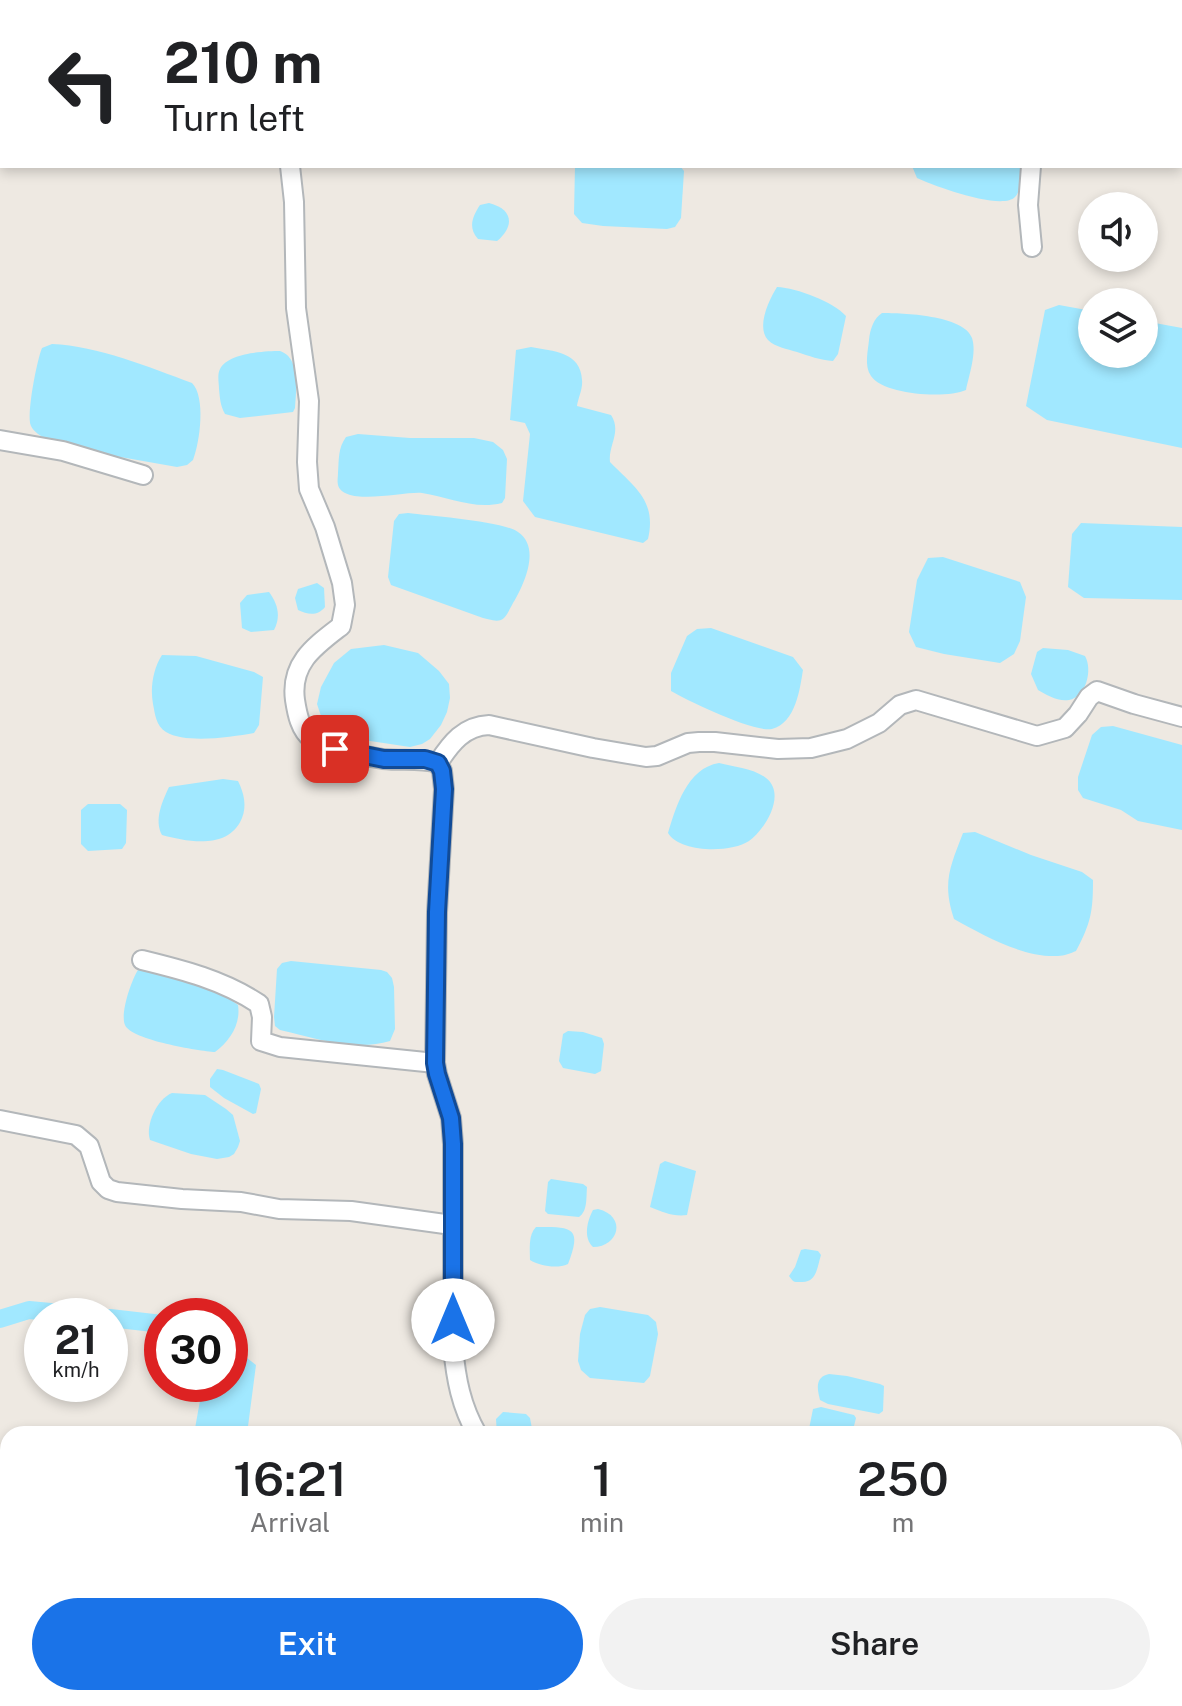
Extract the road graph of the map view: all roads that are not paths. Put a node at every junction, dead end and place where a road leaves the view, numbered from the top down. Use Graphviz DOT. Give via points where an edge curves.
graph roads {
  1 [pos="290,168"];
  2 [pos="1031,168"];
  3 [pos="1032,247"];
  4 [pos="0,440"];
  5 [pos="143,475"];
  6 [pos="1182,717"];
  7 [pos="438,763"];
  8 [pos="142,960"];
  9 [pos="435,1063"];
  10 [pos="0,1120"];
  11 [pos="452,1225"];
  12 [pos="472,1426"];
  1 -- 7 [label="street" via="296,308 309,401 309,489 325,527 345,605 341,626 301,662 294,690 297,718 310,738 335,749"];
  2 -- 3 [label="street"];
  4 -- 5 [label="street" via="63,451"];
  6 -- 7 [label="street" via="1097,691 1065,728 1037,736 916,700 847,739 811,748 699,742 646,757 481,725 460,735"];
  7 -- 9 [label="street" via="444,789"];
  8 -- 9 [label="street" via="202,975 259,1004 261,1041"];
  9 -- 11 [label="street" via="451,1118"];
  10 -- 11 [label="street" via="76,1135 89,1146 101,1182 117,1192 351,1211"];
  11 -- 12 [label="street" via="455,1372"];
}
